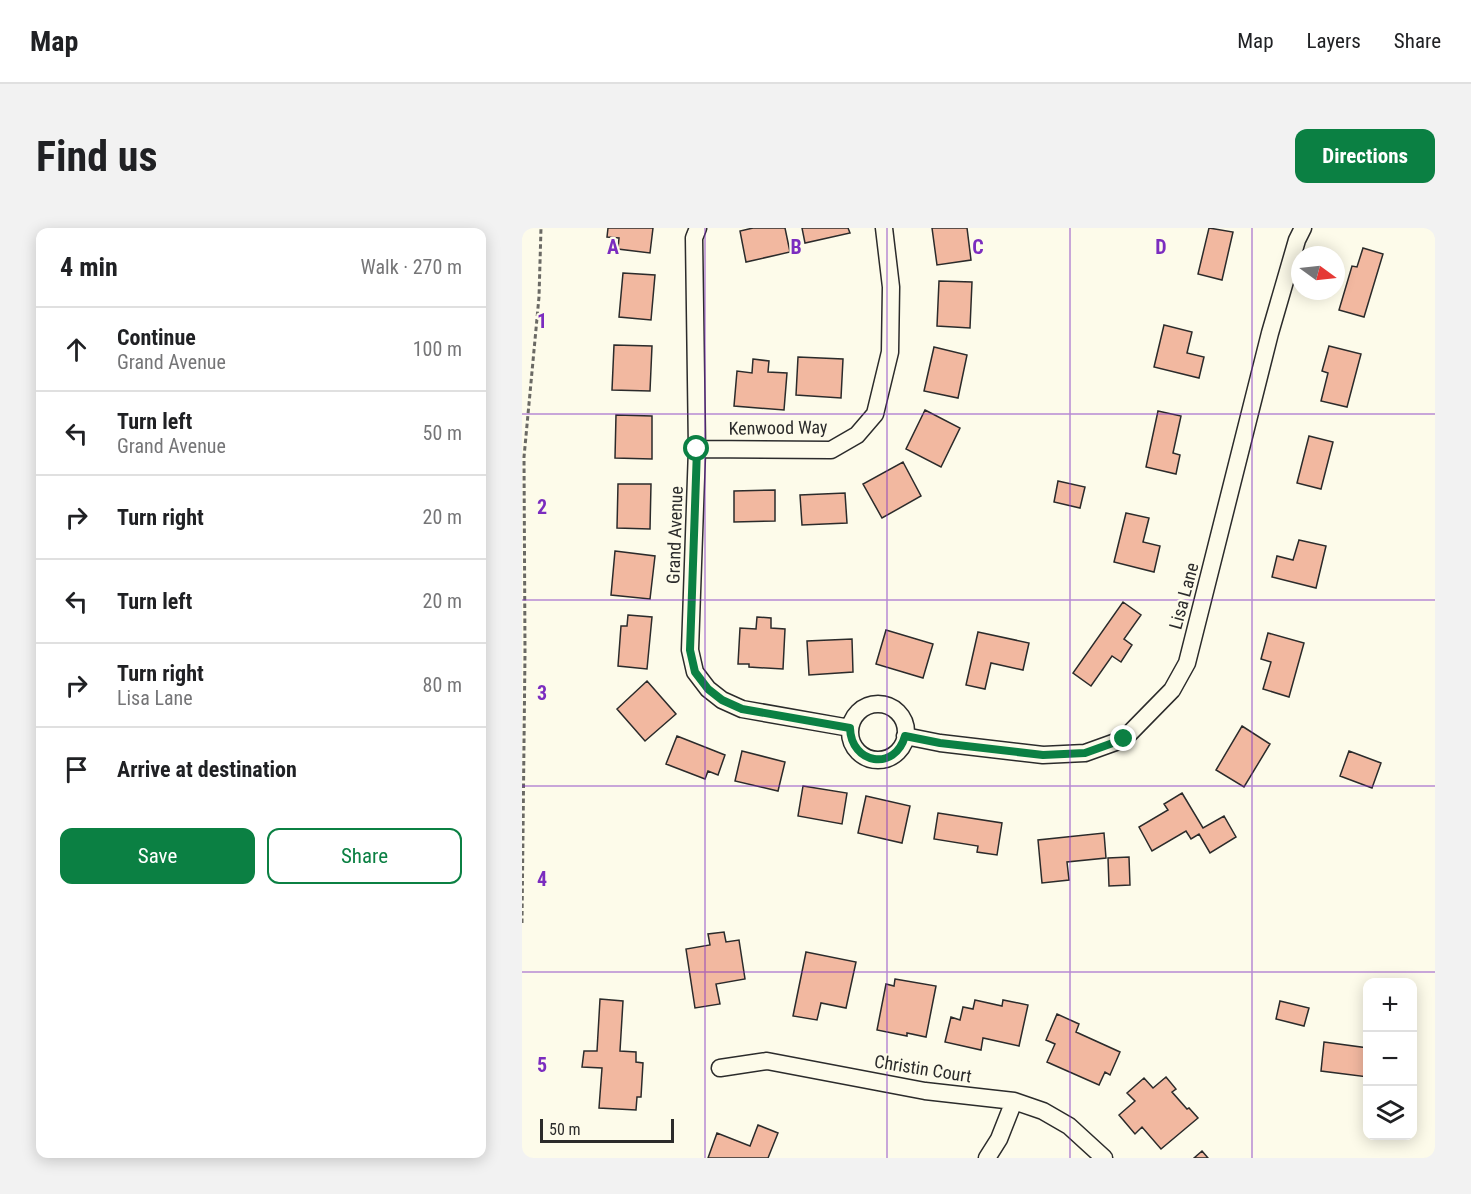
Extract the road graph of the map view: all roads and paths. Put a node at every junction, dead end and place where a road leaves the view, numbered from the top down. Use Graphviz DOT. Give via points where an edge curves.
graph roads {
  1 [pos="541,228"];
  2 [pos="698,228"];
  3 [pos="884,228"];
  4 [pos="1303,228"];
  5 [pos="697,449"];
  6 [pos="850,728"];
  7 [pos="905,736"];
  8 [pos="522,923"];
  9 [pos="720,1068"];
  10 [pos="1014,1101"];
  11 [pos="987,1158"];
  12 [pos="1104,1158"];
  1 -- 8 [label="path" via="539,297 524,457"];
  2 -- 5 [label="street, Grand Avenue" via="694,238"];
  3 -- 5 [label="street, Kenwood Way" via="891,287 890,352 875,414 857,435 831,450"];
  4 -- 7 [label="street, Lisa Lane" via="1270,333 1187,663 1172,690 1124,739 1085,753 1043,755"];
  5 -- 6 [label="street, Grand Avenue" via="690,650 695,672 708,689 742,709"];
  6 -- 7 [label="street" via="856,750 872,759 891,756"];
  6 -- 7 [label="street" via="859,711 880,704 898,713 904,722"];
  9 -- 10 [label="street, Christin Court" via="767,1061 925,1091"];
  10 -- 11 [label="street"];
  10 -- 12 [label="street, Christin Court" via="1069,1126"];
}
